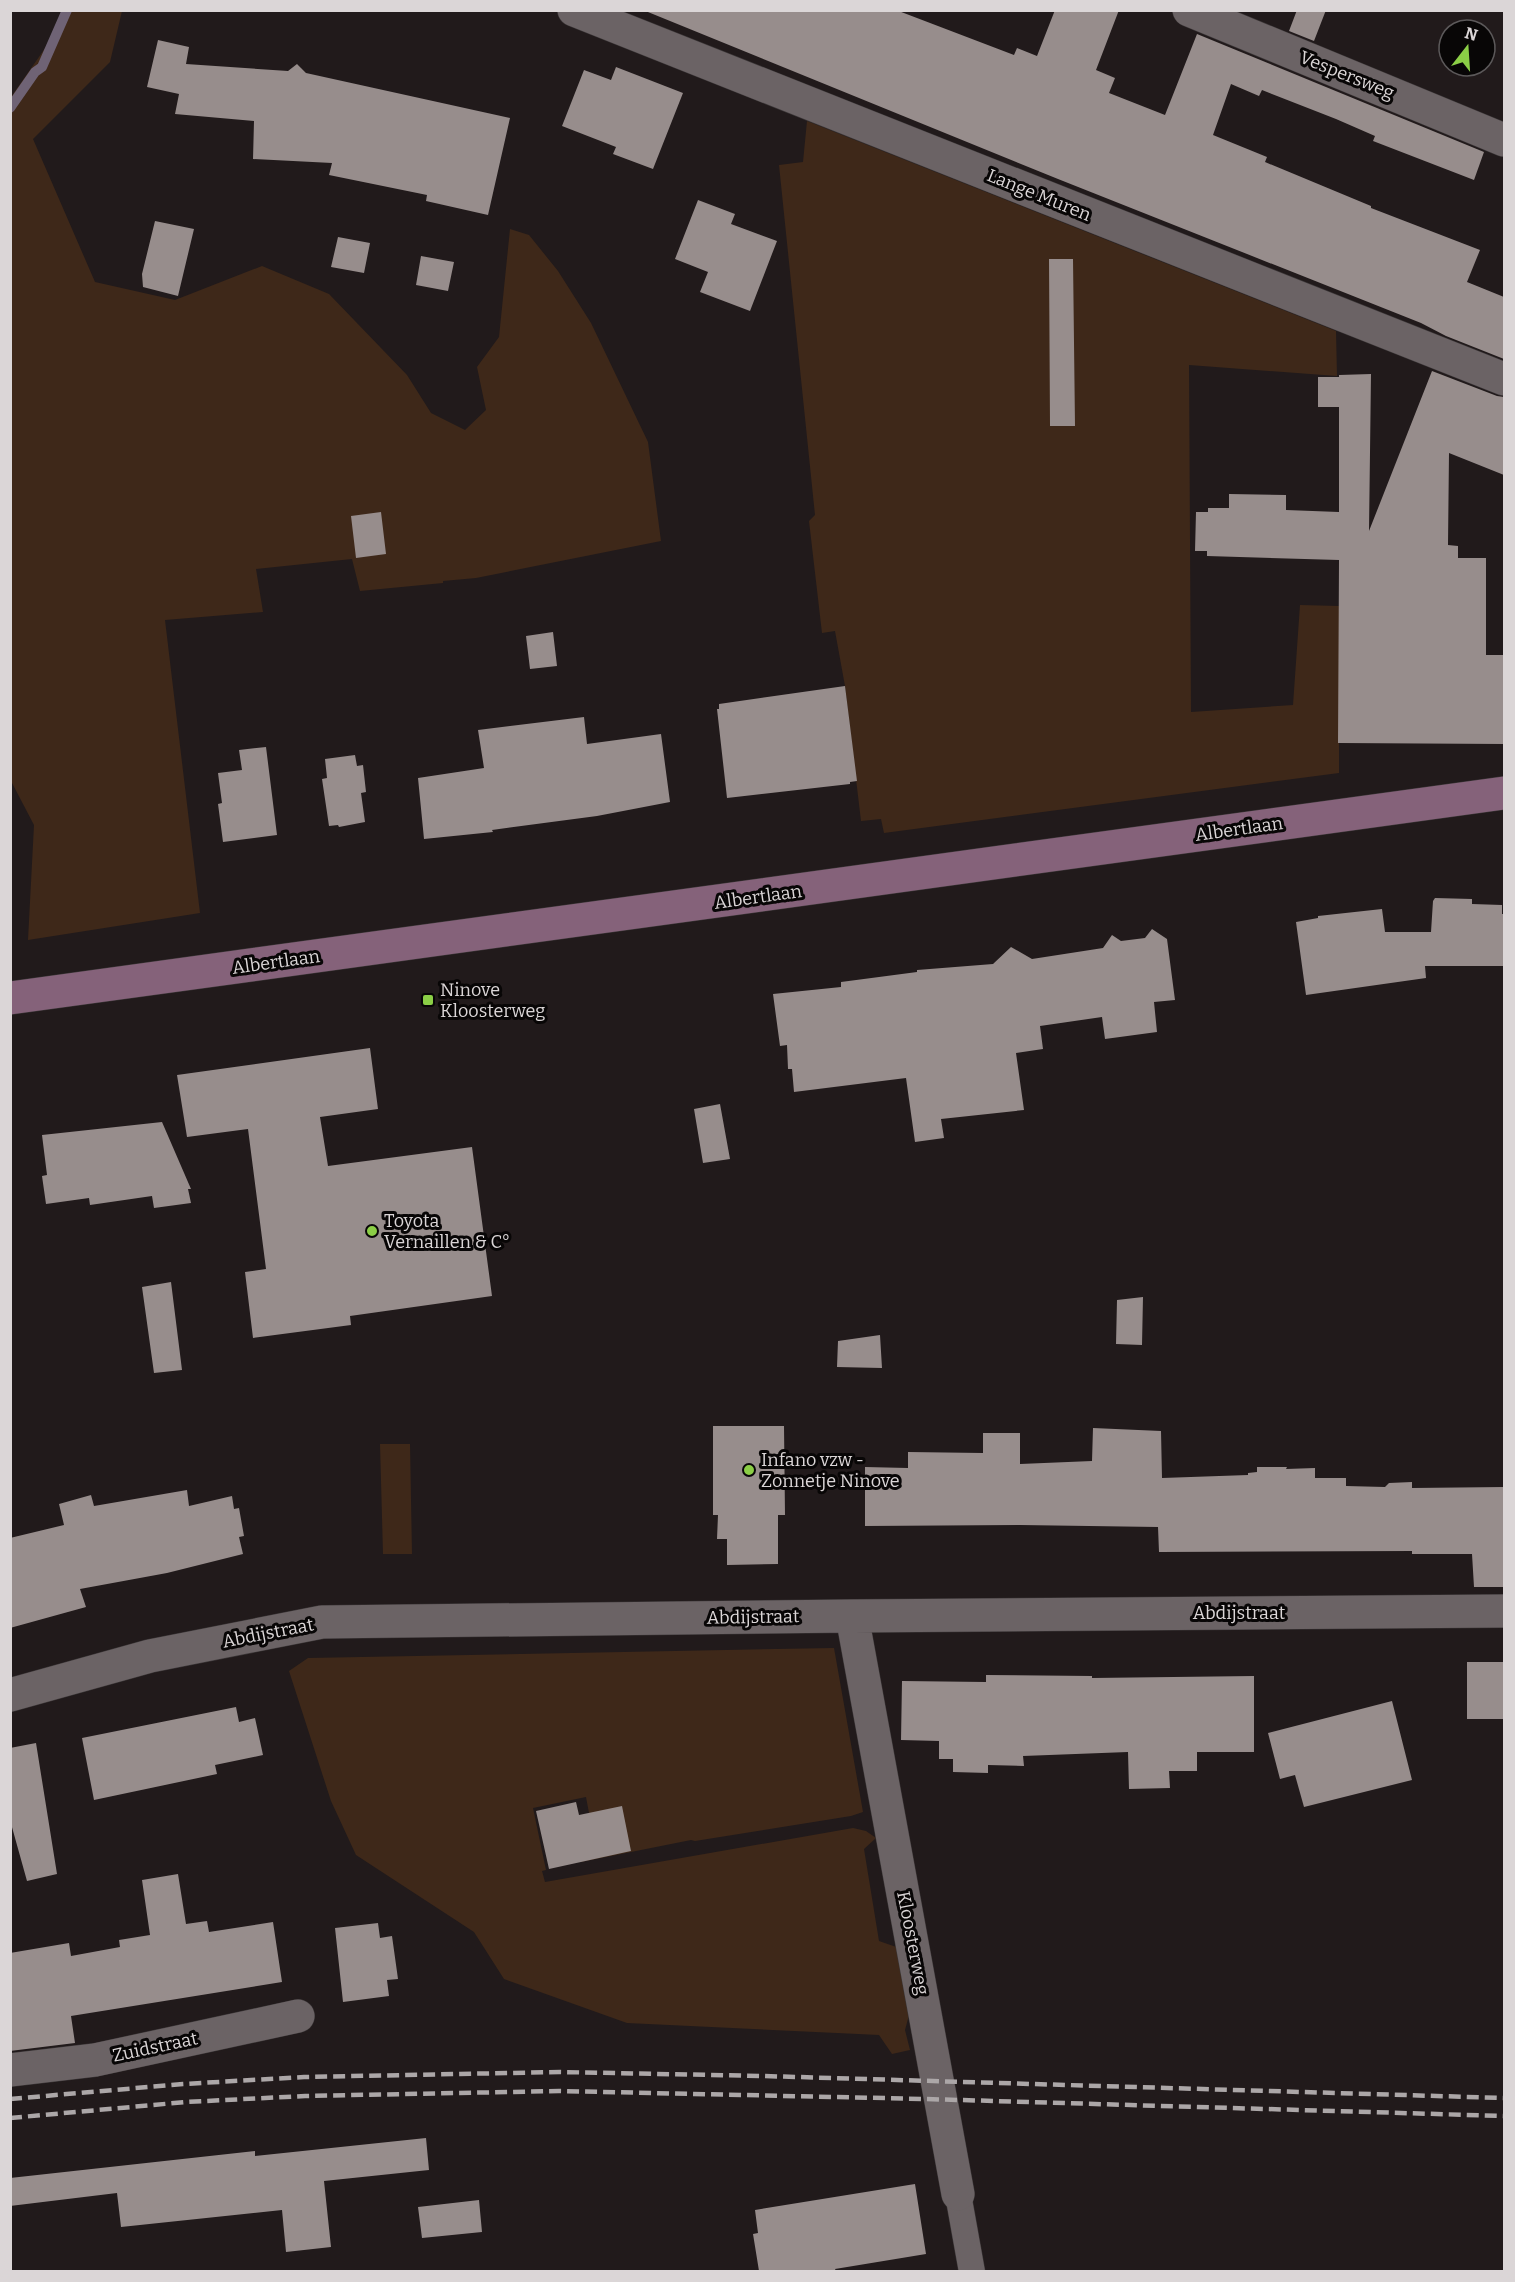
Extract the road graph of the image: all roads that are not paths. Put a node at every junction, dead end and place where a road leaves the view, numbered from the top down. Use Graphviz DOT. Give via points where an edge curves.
graph roads {
  1 [pos="574,10"];
  2 [pos="1189,10"];
  3 [pos="1504,140"];
  4 [pos="1504,380"];
  5 [pos="1504,793"];
  6 [pos="10,998"];
  7 [pos="1504,1611"];
  8 [pos="852,1616"];
  9 [pos="10,1695"];
  10 [pos="298,2016"];
  11 [pos="10,2070"];
  12 [pos="958,2194"];
  13 [pos="972,2271"];
  1 -- 4 [label="street, Lange Muren"];
  2 -- 3 [label="street, Vespersweg"];
  5 -- 6 [label="main road, Albertlaan"];
  7 -- 8 [label="street, Abdijstraat"];
  8 -- 9 [label="street, Abdijstraat" via="322,1622 150,1656"];
  8 -- 12 [label="street, Kloosterweg"];
  10 -- 11 [label="street, Zuidstraat" via="95,2060"];
  12 -- 13 [label="street, Kloosterweg"];
}
